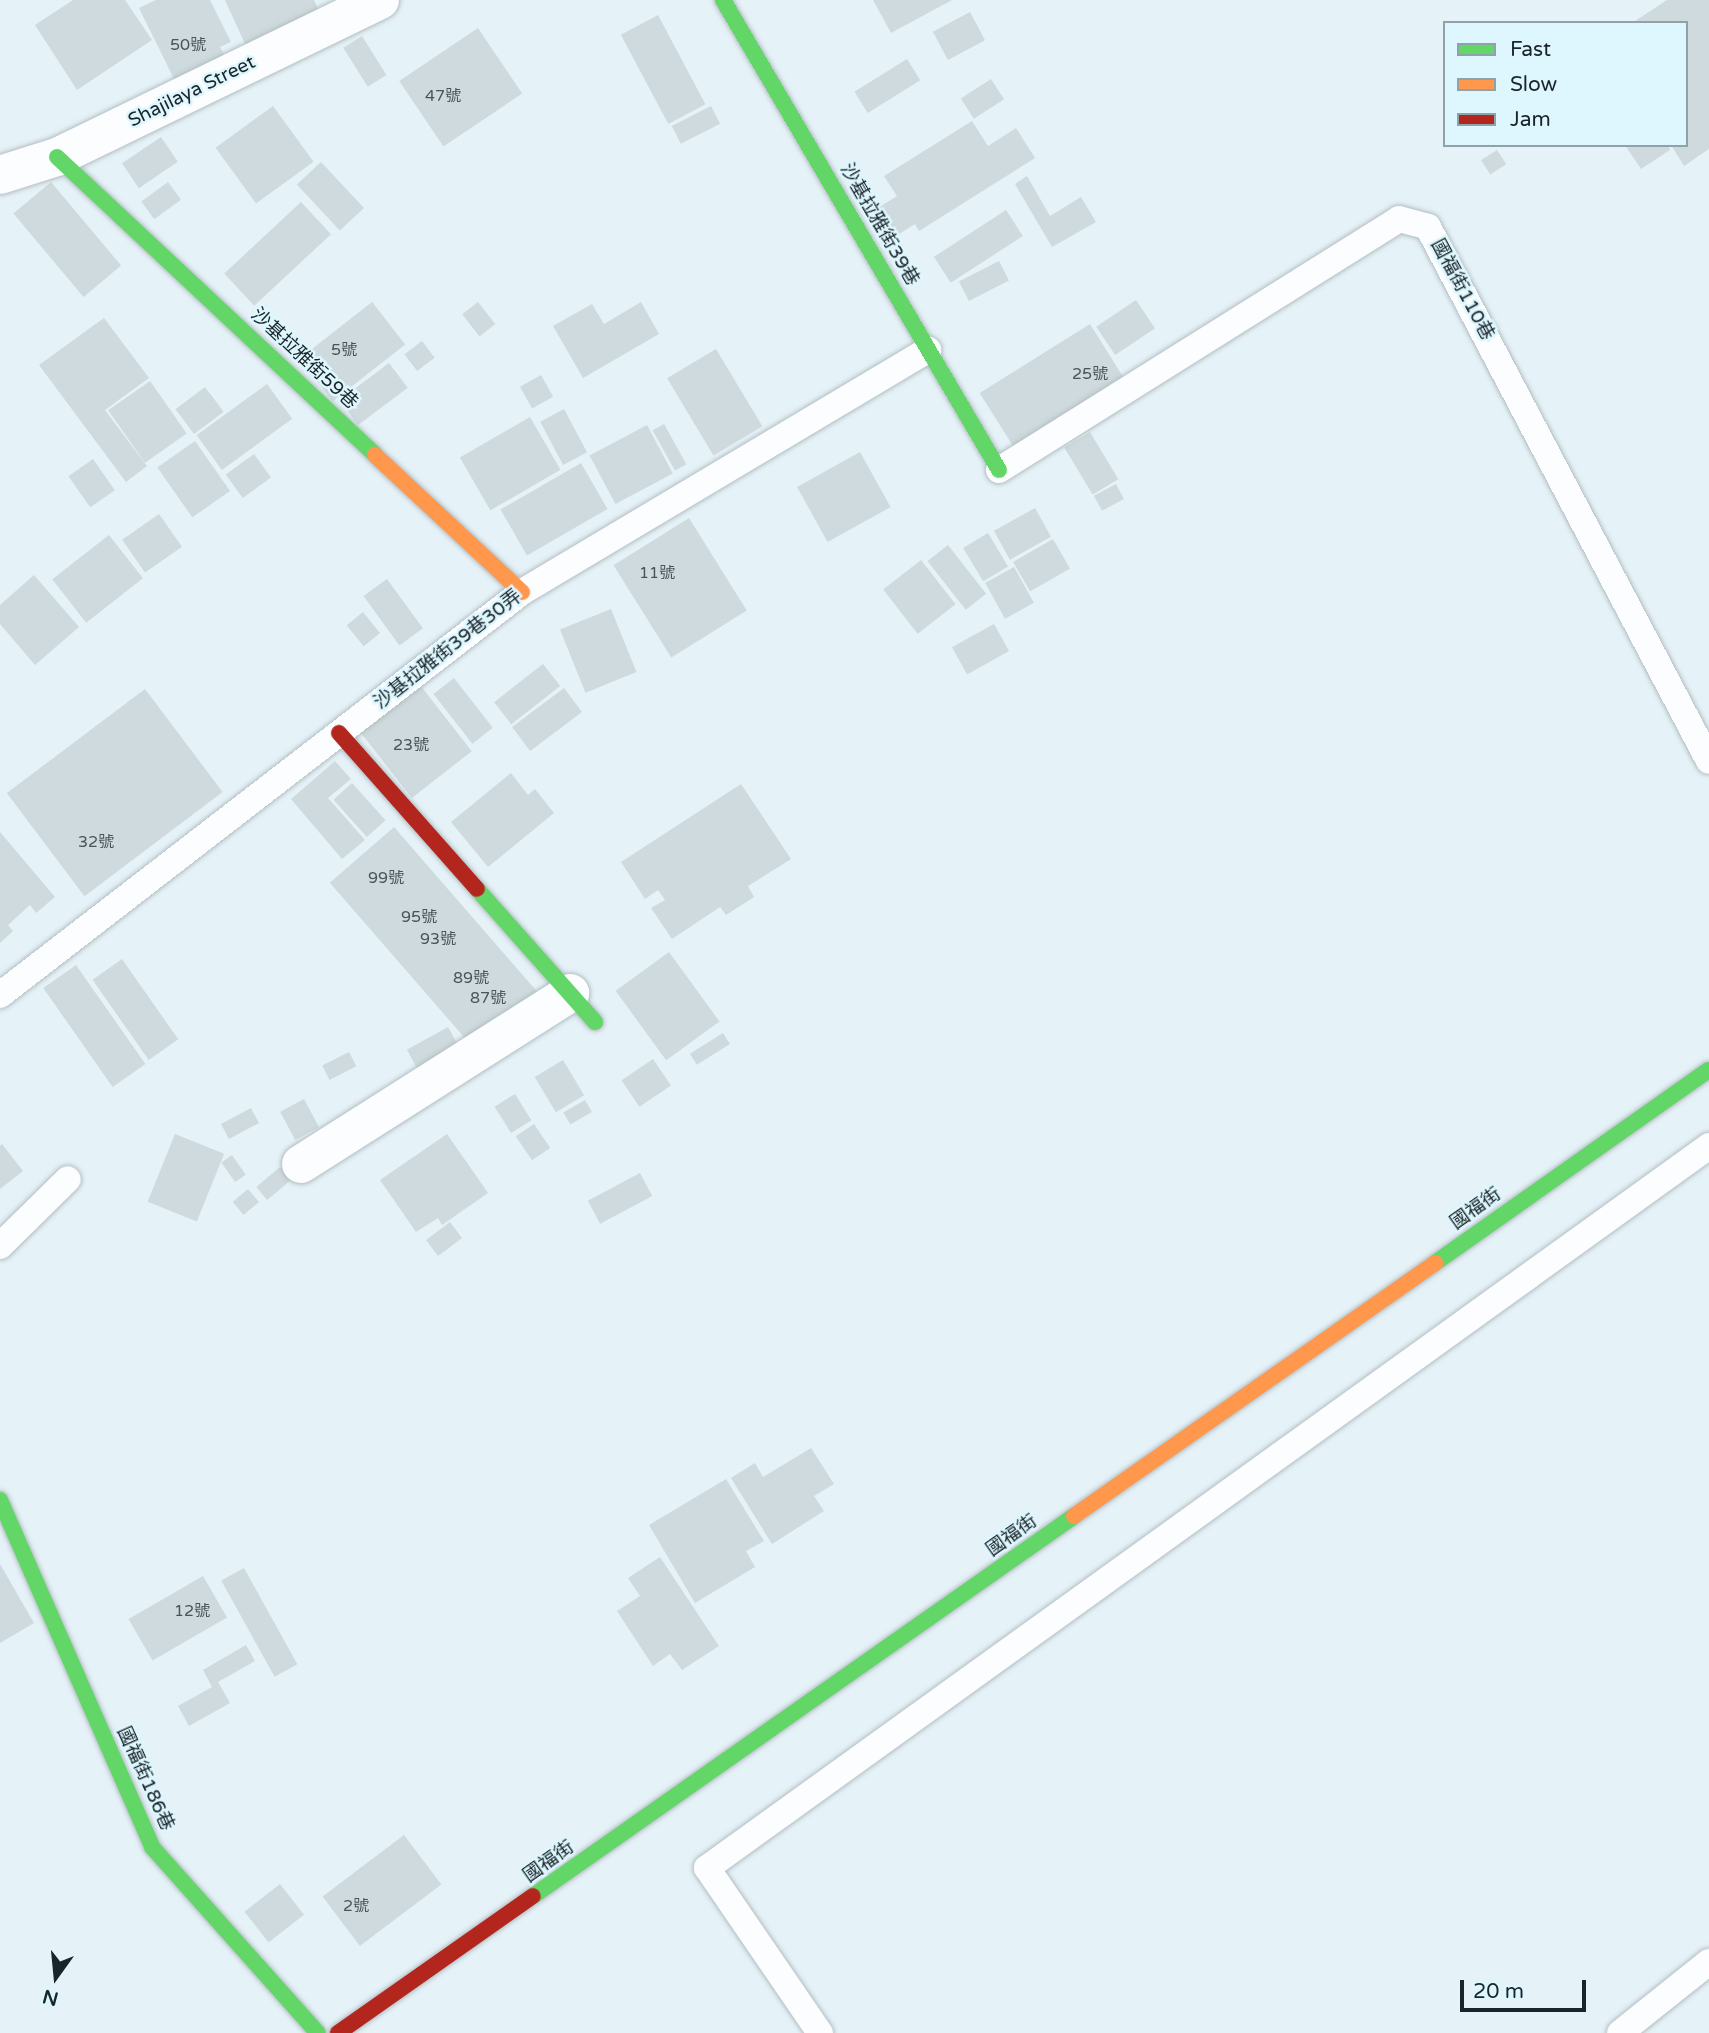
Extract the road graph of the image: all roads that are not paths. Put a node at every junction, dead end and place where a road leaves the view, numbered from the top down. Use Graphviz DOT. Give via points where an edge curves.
graph roads {
  1 [pos="380,0"];
  2 [pos="723,0"];
  3 [pos="57,157"];
  4 [pos="0,176"];
  5 [pos="928,350"];
  6 [pos="999,470"];
  7 [pos="522,592"];
  8 [pos="340,733"];
  9 [pos="1709,761"];
  10 [pos="570,993"];
  11 [pos="0,995"];
  12 [pos="595,1022"];
  13 [pos="1709,1070"];
  14 [pos="1709,1146"];
  15 [pos="302,1164"];
  16 [pos="68,1180"];
  17 [pos="0,1246"];
  18 [pos="0,1500"];
  19 [pos="1709,1962"];
  20 [pos="318,2033"];
  21 [pos="338,2033"];
  22 [pos="820,2033"];
  23 [pos="1620,2033"];
  1 -- 3 [label="street, Shajilaya Street"];
  2 -- 5 [label="street, 沙基拉雅街39巷"];
  3 -- 4 [label="street, Shajilaya Street"];
  3 -- 7 [label="street, 沙基拉雅街59巷"];
  5 -- 6 [label="street, 沙基拉雅街39巷"];
  5 -- 7 [label="lane, 沙基拉雅街39巷30弄"];
  6 -- 9 [label="lane, 國福街110巷" via="1399,219 1428,227"];
  7 -- 8 [label="lane, 沙基拉雅街39巷30弄"];
  8 -- 10 [label="street"];
  8 -- 11 [label="lane, 沙基拉雅街39巷30弄"];
  10 -- 12 [label="street"];
  10 -- 15 [label="street"];
  13 -- 21 [label="street, 國福街"];
  14 -- 22 [label="lane" via="708,1868"];
  16 -- 17 [label="lane"];
  18 -- 20 [label="street, 國福街186巷" via="152,1847"];
  19 -- 23 [label="lane"];
}
